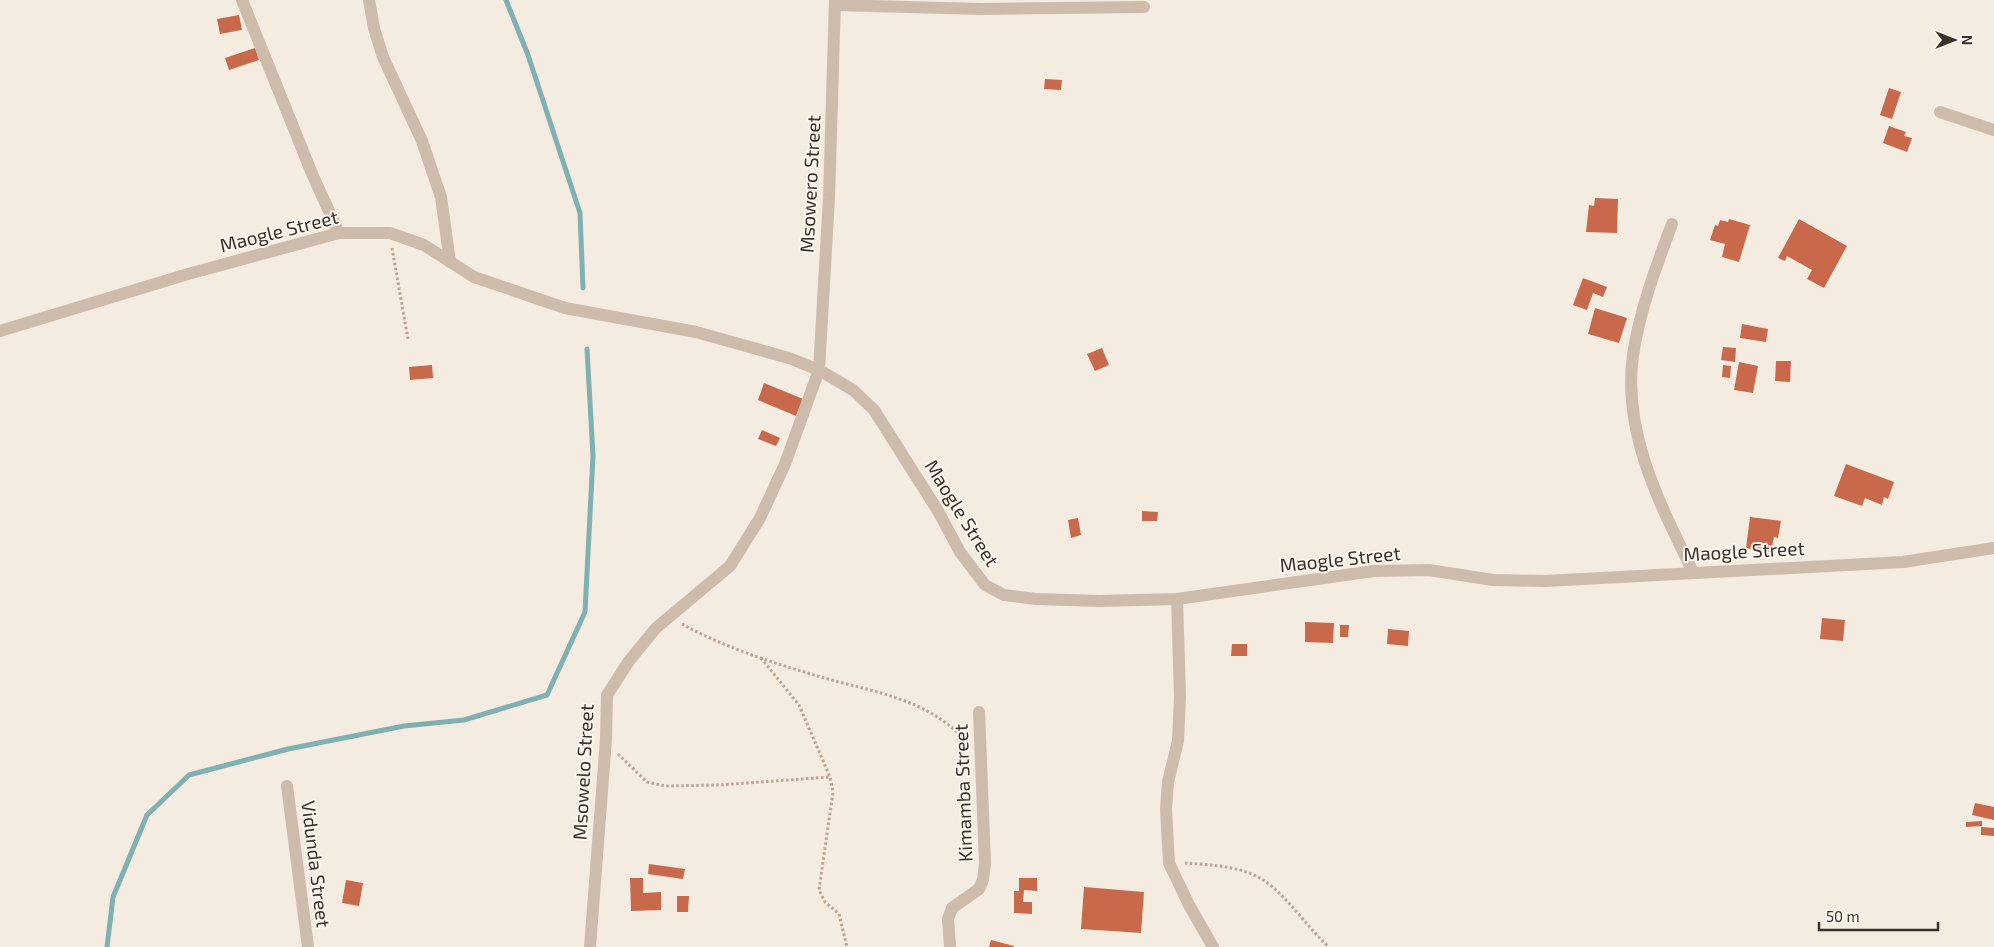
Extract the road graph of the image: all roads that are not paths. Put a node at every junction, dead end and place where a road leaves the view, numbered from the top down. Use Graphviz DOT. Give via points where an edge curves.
graph roads {
  1 [pos="242,0"];
  2 [pos="369,0"];
  3 [pos="835,2"];
  4 [pos="1144,7"];
  5 [pos="1940,112"];
  6 [pos="1994,130"];
  7 [pos="1672,224"];
  8 [pos="339,233"];
  9 [pos="450,262"];
  10 [pos="0,331"];
  11 [pos="819,370"];
  12 [pos="1994,548"];
  13 [pos="1692,572"];
  14 [pos="1177,599"];
  15 [pos="979,712"];
  16 [pos="287,786"];
  17 [pos="308,947"];
  18 [pos="590,947"];
  19 [pos="950,947"];
  20 [pos="1214,947"];
  1 -- 8 [label="street"];
  2 -- 9 [label="street" via="383,57 422,141 441,197"];
  3 -- 4 [label="street" via="981,9"];
  3 -- 11 [label="street, Msowero Street" via="829,198"];
  5 -- 6 [label="street"];
  7 -- 13 [label="street" via="1645,298 1633,356 1632,402 1648,474"];
  8 -- 9 [label="street, Maogle Street" via="390,233 424,245"];
  8 -- 10 [label="street, Maogle Street" via="188,274"];
  9 -- 11 [label="street, Maogle Street" via="474,277 565,308 696,332 789,358"];
  11 -- 14 [label="street, Maogle Street" via="852,390 874,410 960,552 985,585 1004,595 1036,599"];
  11 -- 18 [label="street, Msowelo Street" via="785,464 760,518 730,566 656,628 606,695 606,739"];
  12 -- 13 [label="street, Maogle Street" via="1903,562"];
  13 -- 14 [label="street, Maogle Street" via="1514,582 1429,570 1374,571"];
  14 -- 20 [label="street" via="1180,696 1178,741 1168,782 1166,809 1169,862"];
  15 -- 19 [label="street, Kimamba Street" via="983,880 979,890 952,908 948,919"];
  16 -- 17 [label="street, Vidunda Street"];
}
